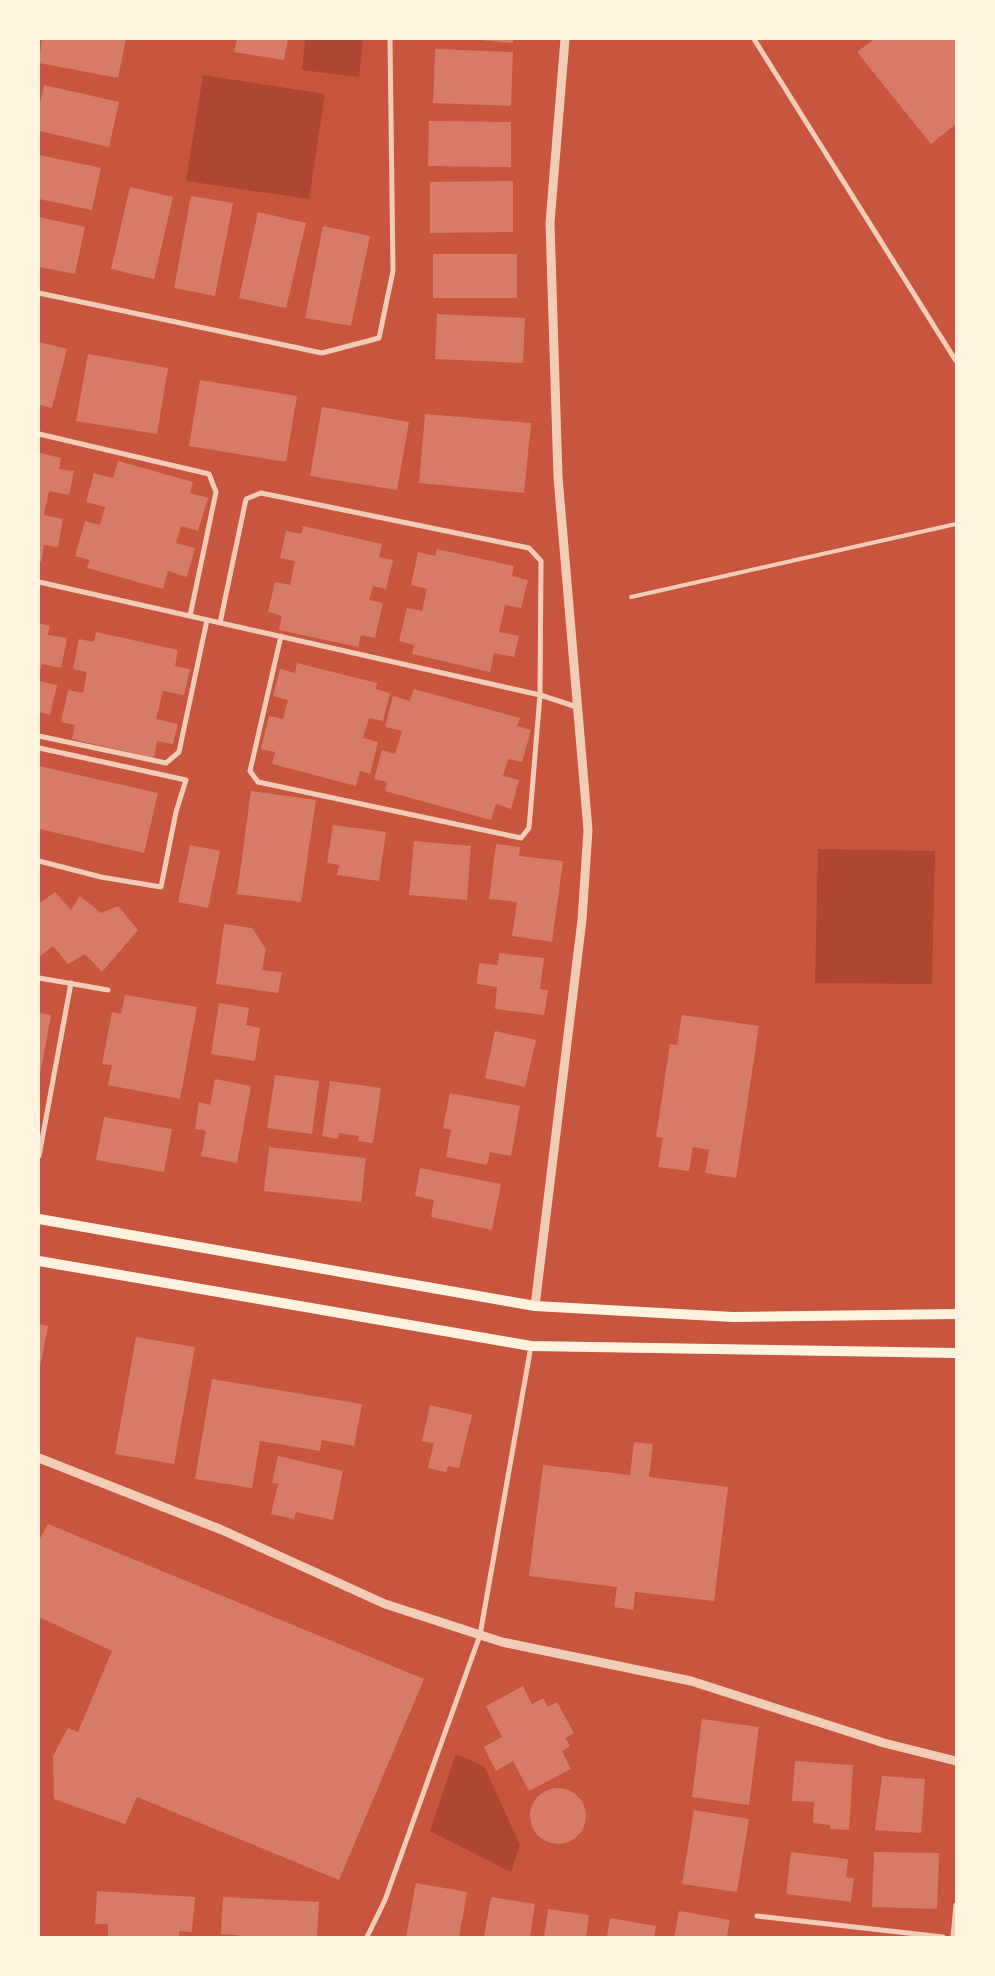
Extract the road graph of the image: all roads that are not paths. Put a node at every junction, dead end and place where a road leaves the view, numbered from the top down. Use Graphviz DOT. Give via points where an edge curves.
graph roads {
  1 [pos="390,39"];
  2 [pos="566,39"];
  3 [pos="754,39"];
  4 [pos="39,293"];
  5 [pos="956,361"];
  6 [pos="39,434"];
  7 [pos="956,524"];
  8 [pos="39,582"];
  9 [pos="631,597"];
  10 [pos="190,616"];
  11 [pos="207,620"];
  12 [pos="220,623"];
  13 [pos="281,636"];
  14 [pos="540,695"];
  15 [pos="577,707"];
  16 [pos="39,736"];
  17 [pos="39,748"];
  18 [pos="39,861"];
  19 [pos="39,978"];
  20 [pos="71,983"];
  21 [pos="108,990"];
  22 [pos="39,1156"];
  23 [pos="39,1219"];
  24 [pos="39,1261"];
  25 [pos="535,1306"];
  26 [pos="956,1314"];
  27 [pos="531,1346"];
  28 [pos="956,1353"];
  29 [pos="39,1458"];
  30 [pos="480,1635"];
  31 [pos="956,1761"];
  32 [pos="956,1905"];
  33 [pos="757,1916"];
  34 [pos="367,1937"];
  35 [pos="943,1937"];
  36 [pos="954,1937"];
  1 -- 4 [label="street" via="393,271 379,338 322,353"];
  2 -- 15 [label="street" via="550,224 558,477"];
  3 -- 5 [label="street"];
  6 -- 10 [label="street" via="209,474 216,492"];
  7 -- 9 [label="lane"];
  8 -- 10 [label="street"];
  10 -- 11 [label="street"];
  11 -- 12 [label="street"];
  11 -- 16 [label="street" via="179,752 166,763"];
  12 -- 13 [label="street"];
  12 -- 14 [label="street" via="246,499 261,492 529,548 541,561"];
  13 -- 14 [label="street"];
  13 -- 14 [label="street" via="250,772 258,782 521,838 529,828"];
  14 -- 15 [label="street"];
  15 -- 25 [label="street" via="588,830 582,920"];
  17 -- 18 [label="street" via="186,780 176,812 161,888"];
  19 -- 20 [label="street"];
  20 -- 21 [label="street"];
  20 -- 22 [label="street"];
  23 -- 25 [label="main road"];
  24 -- 27 [label="main road"];
  25 -- 26 [label="main road" via="733,1317"];
  27 -- 28 [label="main road"];
  27 -- 30 [label="street"];
  29 -- 30 [label="street" via="222,1530 385,1604"];
  30 -- 31 [label="street" via="691,1681 884,1743"];
  30 -- 34 [label="street" via="385,1900"];
  32 -- 36 [label="street"];
  33 -- 35 [label="street"];
}
